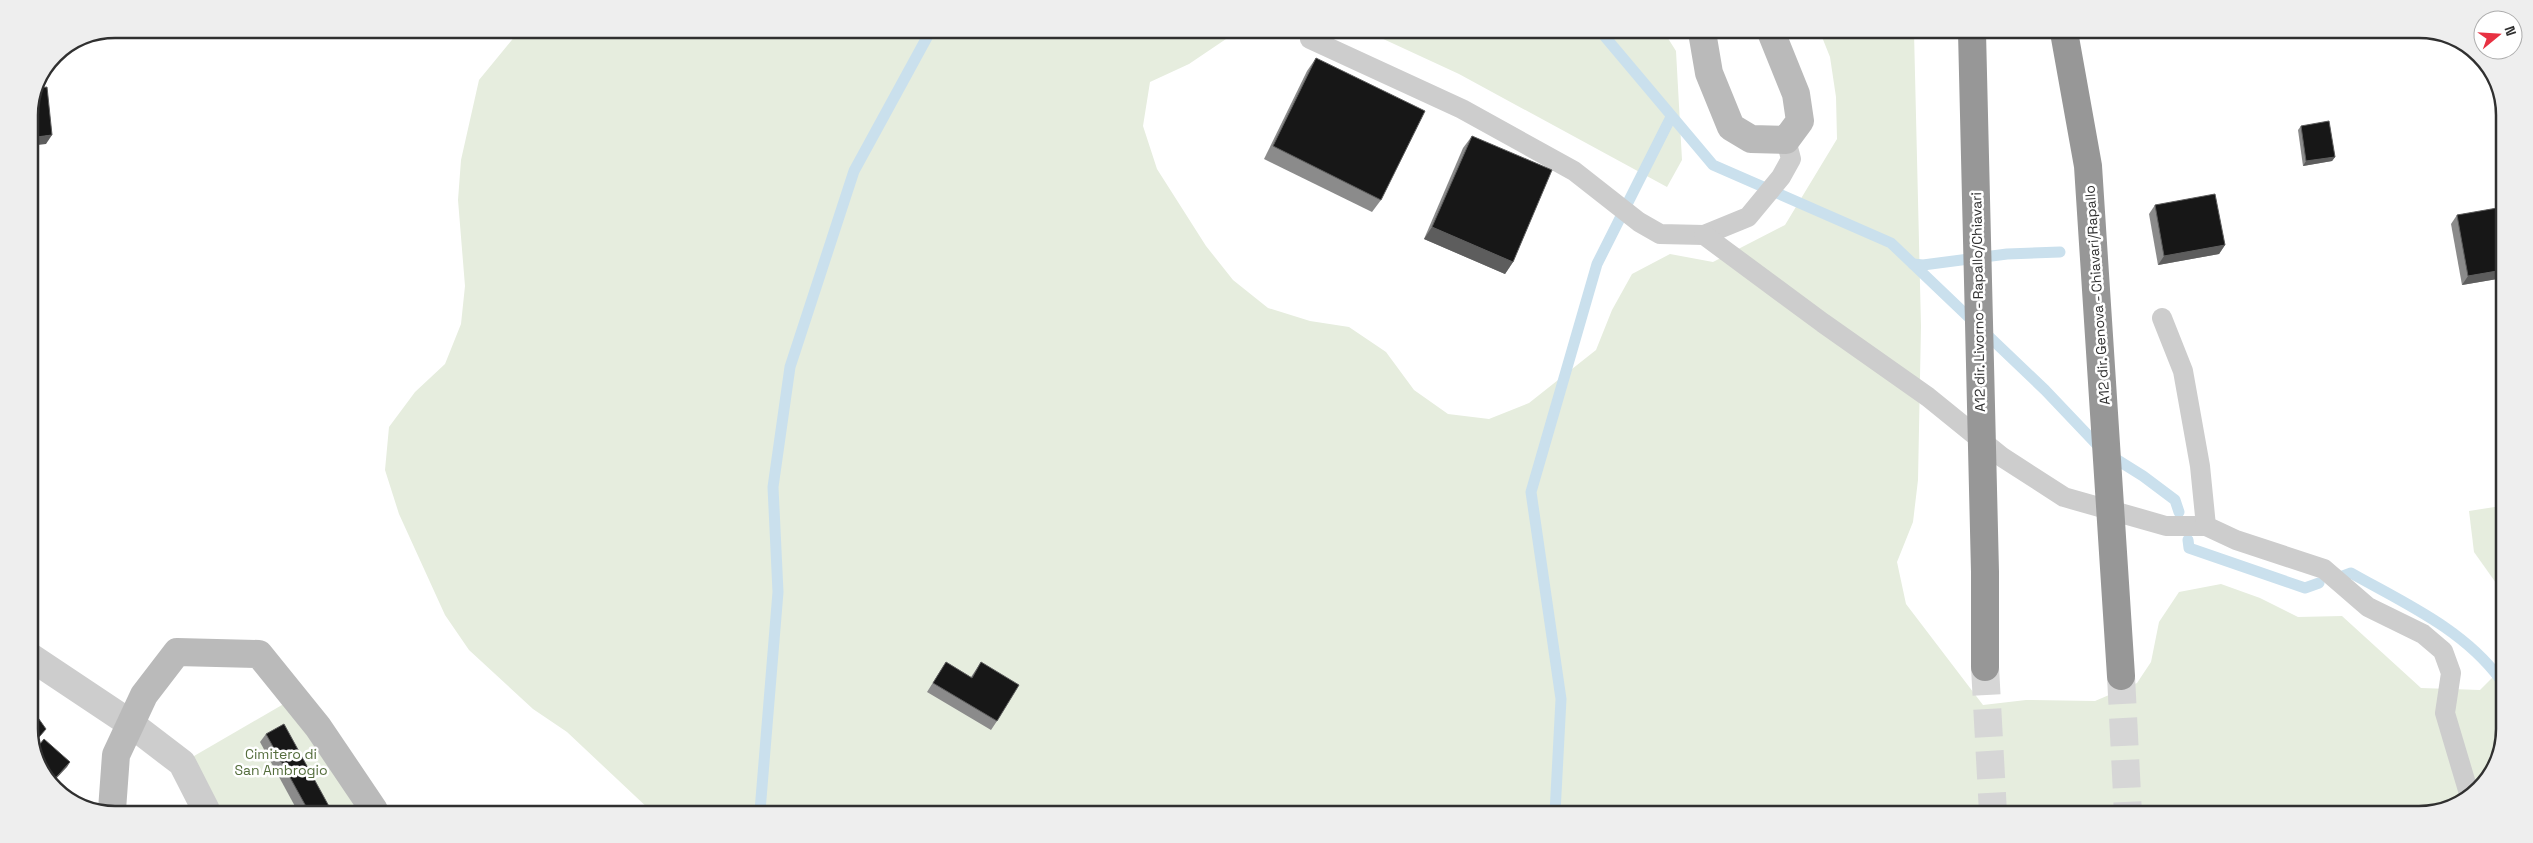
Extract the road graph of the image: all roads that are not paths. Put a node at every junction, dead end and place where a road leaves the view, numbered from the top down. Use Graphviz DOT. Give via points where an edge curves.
graph roads {
  1 [pos="1703,38"];
  2 [pos="1773,38"];
  3 [pos="1972,38"];
  4 [pos="2065,38"];
  5 [pos="1310,39"];
  6 [pos="1786,140"];
  7 [pos="1704,235"];
  8 [pos="2162,318"];
  9 [pos="2206,526"];
  10 [pos="38,662"];
  11 [pos="1985,667"];
  12 [pos="2121,676"];
  13 [pos="131,724"];
  14 [pos="2467,788"];
  15 [pos="112,806"];
  16 [pos="204,806"];
  17 [pos="371,806"];
  1 -- 6 [label="street" via="1709,73 1731,127 1751,139"];
  2 -- 6 [label="street" via="1796,94 1800,121"];
  3 -- 11 [label="highway, A12 dir. Livorno - Rapallo/Chiavari"];
  4 -- 12 [label="highway, A12 dir. Genova - Chiavari/Rapallo" via="2088,166"];
  5 -- 7 [label="lane" via="1462,109 1574,172 1639,222 1660,234"];
  6 -- 7 [label="lane" via="1791,159 1781,177 1748,217"];
  7 -- 9 [label="lane" via="1928,396 2002,457 2064,497 2166,526"];
  8 -- 9 [label="lane" via="2183,371 2200,466"];
  9 -- 14 [label="lane" via="2236,540 2324,569 2368,607 2423,634 2443,651 2452,673 2445,713"];
  10 -- 13 [label="street"];
  13 -- 15 [label="street" via="116,755"];
  13 -- 16 [label="street" via="182,763"];
  13 -- 17 [label="street" via="144,695 177,652 259,654 318,727"];
}
